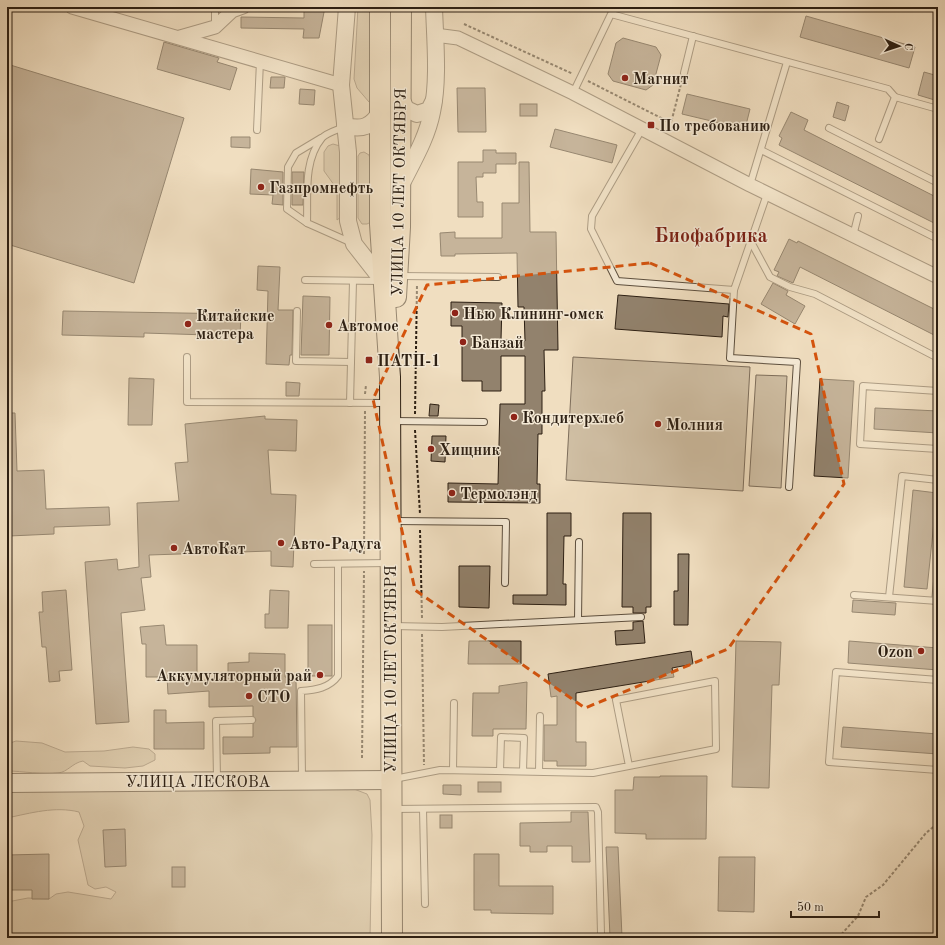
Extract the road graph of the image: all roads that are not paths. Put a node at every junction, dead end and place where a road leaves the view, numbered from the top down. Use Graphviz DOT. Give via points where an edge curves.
graph roads {
  1 [pos="73,7"];
  2 [pos="215,7"];
  3 [pos="243,7"];
  4 [pos="347,7"];
  5 [pos="380,7"];
  6 [pos="401,7"];
  7 [pos="434,7"];
  8 [pos="215,27"];
  9 [pos="435,36"];
  10 [pos="693,36"];
  11 [pos="178,38"];
  12 [pos="216,48"];
  13 [pos="260,61"];
  14 [pos="787,62"];
  15 [pos="684,73"];
  16 [pos="341,85"];
  17 [pos="572,93"];
  18 [pos="895,97"];
  19 [pos="401,98"];
  20 [pos="434,98"];
  21 [pos="938,109"];
  22 [pos="381,111"];
  23 [pos="345,126"];
  24 [pos="829,128"];
  25 [pos="642,129"];
  26 [pos="257,130"];
  27 [pos="322,138"];
  28 [pos="879,139"];
  29 [pos="761,150"];
  30 [pos="938,183"];
  31 [pos="750,185"];
  32 [pos="400,186"];
  33 [pos="767,194"];
  34 [pos="858,216"];
  35 [pos="307,223"];
  36 [pos="853,236"];
  37 [pos="938,239"];
  38 [pos="750,240"];
  39 [pos="354,244"];
  40 [pos="498,277"];
  41 [pos="938,277"];
  42 [pos="390,278"];
  43 [pos="304,280"];
  44 [pos="353,281"];
  45 [pos="734,290"];
  46 [pos="297,311"];
  47 [pos="187,357"];
  48 [pos="938,358"];
  49 [pos="351,362"];
  50 [pos="938,391"];
  51 [pos="350,403"];
  52 [pos="390,412"];
  53 [pos="484,422"];
  54 [pos="938,449"];
  55 [pos="938,480"];
  56 [pos="789,487"];
  57 [pos="390,521"];
  58 [pos="579,542"];
  59 [pos="390,563"];
  60 [pos="314,564"];
  61 [pos="338,564"];
  62 [pos="938,572"];
  63 [pos="506,582"];
  64 [pos="854,595"];
  65 [pos="889,597"];
  66 [pos="936,601"];
  67 [pos="641,617"];
  68 [pos="578,620"];
  69 [pos="390,626"];
  70 [pos="938,680"];
  71 [pos="454,703"];
  72 [pos="540,716"];
  73 [pos="252,720"];
  74 [pos="629,766"];
  75 [pos="453,770"];
  76 [pos="938,770"];
  77 [pos="500,771"];
  78 [pos="523,771"];
  79 [pos="539,771"];
  80 [pos="302,780"];
  81 [pos="390,780"];
  82 [pos="217,781"];
  83 [pos="7,783"];
  84 [pos="390,809"];
  85 [pos="423,809"];
  86 [pos="425,904"];
  87 [pos="601,934"];
  88 [pos="392,938"];
  1 -- 11 [label="street"];
  2 -- 8 [label="lane"];
  3 -- 8 [label="street" via="232,11"];
  4 -- 16 [label="street"];
  5 -- 22 [label="main road, УЛИЦА 10 ЛЕТ ОКТЯБРЯ"];
  6 -- 19 [label="main road, УЛИЦА 10 ЛЕТ ОКТЯБРЯ"];
  7 -- 9 [label="street"];
  8 -- 11 [label="street"];
  8 -- 12 [label="street"];
  9 -- 17 [label="street" via="458,38"];
  9 -- 20 [label="street"];
  10 -- 14 [label="lane"];
  10 -- 15 [label="lane"];
  10 -- 17 [label="lane" via="611,14"];
  11 -- 12 [label="street"];
  12 -- 13 [label="street"];
  13 -- 16 [label="street"];
  13 -- 26 [label="lane"];
  14 -- 18 [label="lane" via="888,89"];
  14 -- 29 [label="lane"];
  16 -- 23 [label="street"];
  17 -- 25 [label="street"];
  18 -- 21 [label="lane"];
  18 -- 28 [label="lane"];
  19 -- 20 [label="street" via="406,109 417,114 429,110"];
  19 -- 32 [label="main road, УЛИЦА 10 ЛЕТ ОКТЯБРЯ"];
  20 -- 32 [label="street" via="428,129"];
  22 -- 23 [label="street" via="370,126 364,129"];
  22 -- 42 [label="main road, УЛИЦА 10 ЛЕТ ОКТЯБРЯ" via="380,224"];
  23 -- 27 [label="lane"];
  23 -- 39 [label="street" via="348,152 348,221"];
  24 -- 30 [label="lane"];
  25 -- 31 [label="street"];
  25 -- 45 [label="lane" via="592,216 591,229 617,281"];
  27 -- 35 [label="lane" via="308,167"];
  27 -- 35 [label="lane" via="296,153 288,166 288,209"];
  29 -- 31 [label="lane"];
  29 -- 37 [label="lane"];
  31 -- 33 [label="street"];
  32 -- 42 [label="main road, УЛИЦА 10 ЛЕТ ОКТЯБРЯ"];
  33 -- 36 [label="street"];
  33 -- 38 [label="lane"];
  34 -- 36 [label="lane"];
  35 -- 39 [label="lane"];
  36 -- 41 [label="street"];
  38 -- 45 [label="lane"];
  38 -- 48 [label="lane" via="770,277 790,287 815,294"];
  39 -- 42 [label="street"];
  40 -- 42 [label="lane"];
  42 -- 44 [label="lane"];
  42 -- 52 [label="main road, УЛИЦА 10 ЛЕТ ОКТЯБРЯ" via="394,338"];
  43 -- 44 [label="lane"];
  44 -- 49 [label="lane"];
  45 -- 56 [label="lane" via="730,358 797,362"];
  46 -- 49 [label="lane" via="296,361"];
  47 -- 51 [label="lane" via="187,402"];
  49 -- 51 [label="lane"];
  50 -- 54 [label="lane" via="863,386 860,444"];
  51 -- 52 [label="lane"];
  52 -- 53 [label="lane"];
  52 -- 57 [label="main road, УЛИЦА 10 ЛЕТ ОКТЯБРЯ"];
  55 -- 65 [label="lane" via="902,476"];
  57 -- 59 [label="main road, УЛИЦА 10 ЛЕТ ОКТЯБРЯ"];
  57 -- 63 [label="lane" via="506,522"];
  58 -- 68 [label="lane"];
  59 -- 61 [label="lane"];
  59 -- 69 [label="main road, УЛИЦА 10 ЛЕТ ОКТЯБРЯ"];
  60 -- 61 [label="lane"];
  61 -- 80 [label="lane" via="338,676 333,682 318,689 301,691"];
  62 -- 66 [label="lane"];
  64 -- 65 [label="lane"];
  65 -- 66 [label="lane"];
  67 -- 68 [label="lane"];
  68 -- 69 [label="lane" via="442,627"];
  69 -- 81 [label="main road, УЛИЦА 10 ЛЕТ ОКТЯБРЯ"];
  70 -- 76 [label="lane" via="836,672 829,762"];
  71 -- 75 [label="lane"];
  72 -- 79 [label="lane"];
  73 -- 82 [label="lane" via="216,721"];
  74 -- 74 [label="lane" via="716,749 715,681 616,700"];
  74 -- 79 [label="lane" via="593,773"];
  75 -- 77 [label="lane"];
  75 -- 81 [label="lane" via="440,770"];
  77 -- 78 [label="lane"];
  77 -- 78 [label="lane" via="501,738 524,738"];
  78 -- 79 [label="lane"];
  80 -- 81 [label="main road, УЛИЦА ЛЕСКОВА"];
  80 -- 82 [label="main road, УЛИЦА ЛЕСКОВА"];
  81 -- 84 [label="main road, УЛИЦА 10 ЛЕТ ОКТЯБРЯ"];
  82 -- 83 [label="main road, УЛИЦА ЛЕСКОВА"];
  84 -- 85 [label="lane"];
  84 -- 88 [label="main road, УЛИЦА 10 ЛЕТ ОКТЯБРЯ"];
  85 -- 86 [label="lane"];
  85 -- 87 [label="lane" via="596,807"];
}
